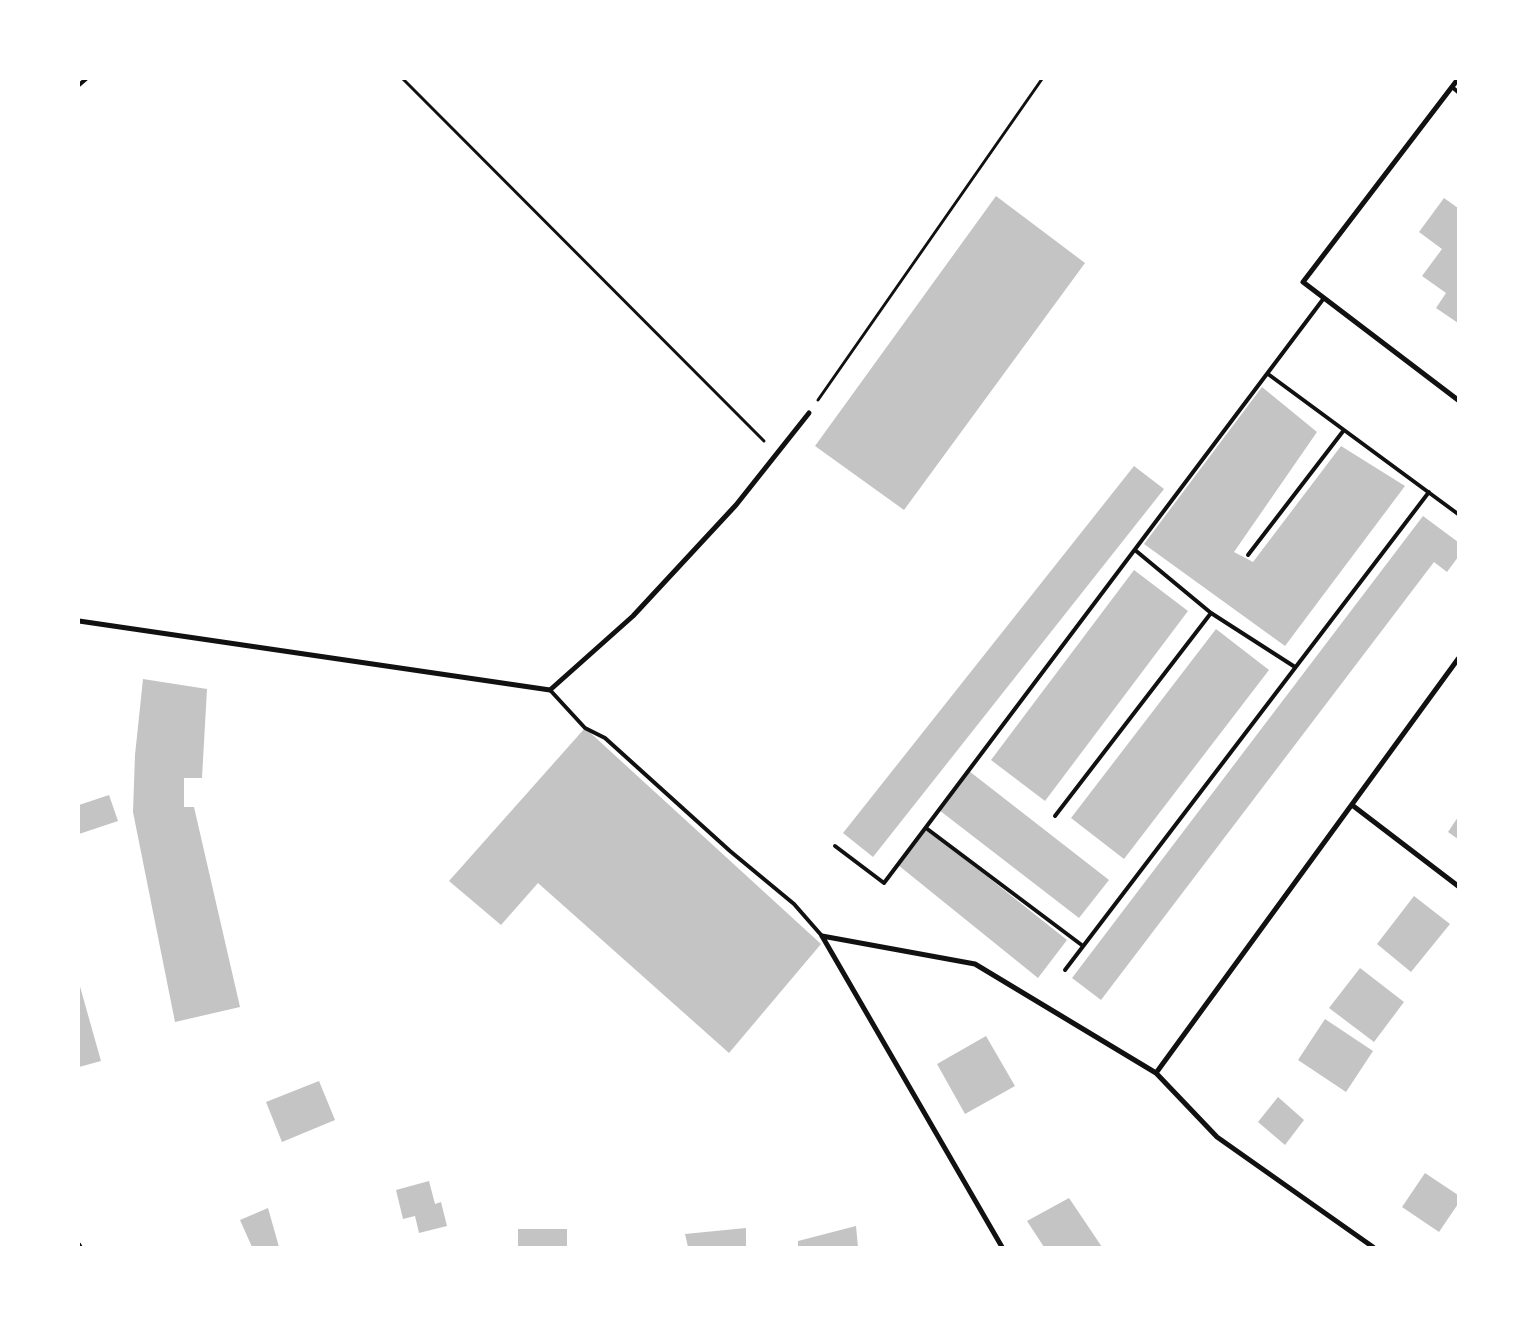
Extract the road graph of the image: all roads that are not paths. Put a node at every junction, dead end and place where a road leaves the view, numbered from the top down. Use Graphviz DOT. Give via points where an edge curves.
graph roads {
  1 [pos="86,79"];
  2 [pos="1458,79"];
  3 [pos="79,85"];
  4 [pos="1452,87"];
  5 [pos="1458,92"];
  6 [pos="1324,298"];
  7 [pos="1268,374"];
  8 [pos="1458,400"];
  9 [pos="809,413"];
  10 [pos="1344,430"];
  11 [pos="1428,492"];
  12 [pos="1458,514"];
  13 [pos="1135,550"];
  14 [pos="1248,555"];
  15 [pos="1211,613"];
  16 [pos="79,620"];
  17 [pos="1458,659"];
  18 [pos="1296,667"];
  19 [pos="550,690"];
  20 [pos="1352,805"];
  21 [pos="1055,816"];
  22 [pos="926,828"];
  23 [pos="835,846"];
  24 [pos="1458,886"];
  25 [pos="822,936"];
  26 [pos="1083,946"];
  27 [pos="1064,970"];
  28 [pos="1156,1073"];
  29 [pos="1002,1247"];
  30 [pos="1372,1247"];
  1 -- 3 [label="lane"];
  2 -- 4 [label="street"];
  4 -- 5 [label="lane"];
  4 -- 6 [label="street" via="1303,282"];
  6 -- 7 [label="lane"];
  6 -- 8 [label="street"];
  7 -- 10 [label="lane"];
  7 -- 13 [label="lane"];
  9 -- 19 [label="street" via="736,505 633,616"];
  10 -- 11 [label="lane"];
  10 -- 14 [label="lane"];
  11 -- 12 [label="lane"];
  11 -- 18 [label="lane"];
  13 -- 15 [label="lane"];
  13 -- 22 [label="lane"];
  15 -- 18 [label="lane"];
  15 -- 21 [label="lane"];
  16 -- 19 [label="street"];
  17 -- 20 [label="street"];
  18 -- 26 [label="lane"];
  19 -- 25 [label="lane" via="584,728 605,738 794,904"];
  20 -- 24 [label="street"];
  20 -- 28 [label="street"];
  22 -- 23 [label="lane" via="884,883"];
  22 -- 26 [label="lane"];
  25 -- 28 [label="street" via="975,964"];
  25 -- 29 [label="street"];
  26 -- 27 [label="lane"];
  28 -- 30 [label="street" via="1217,1136"];
}
